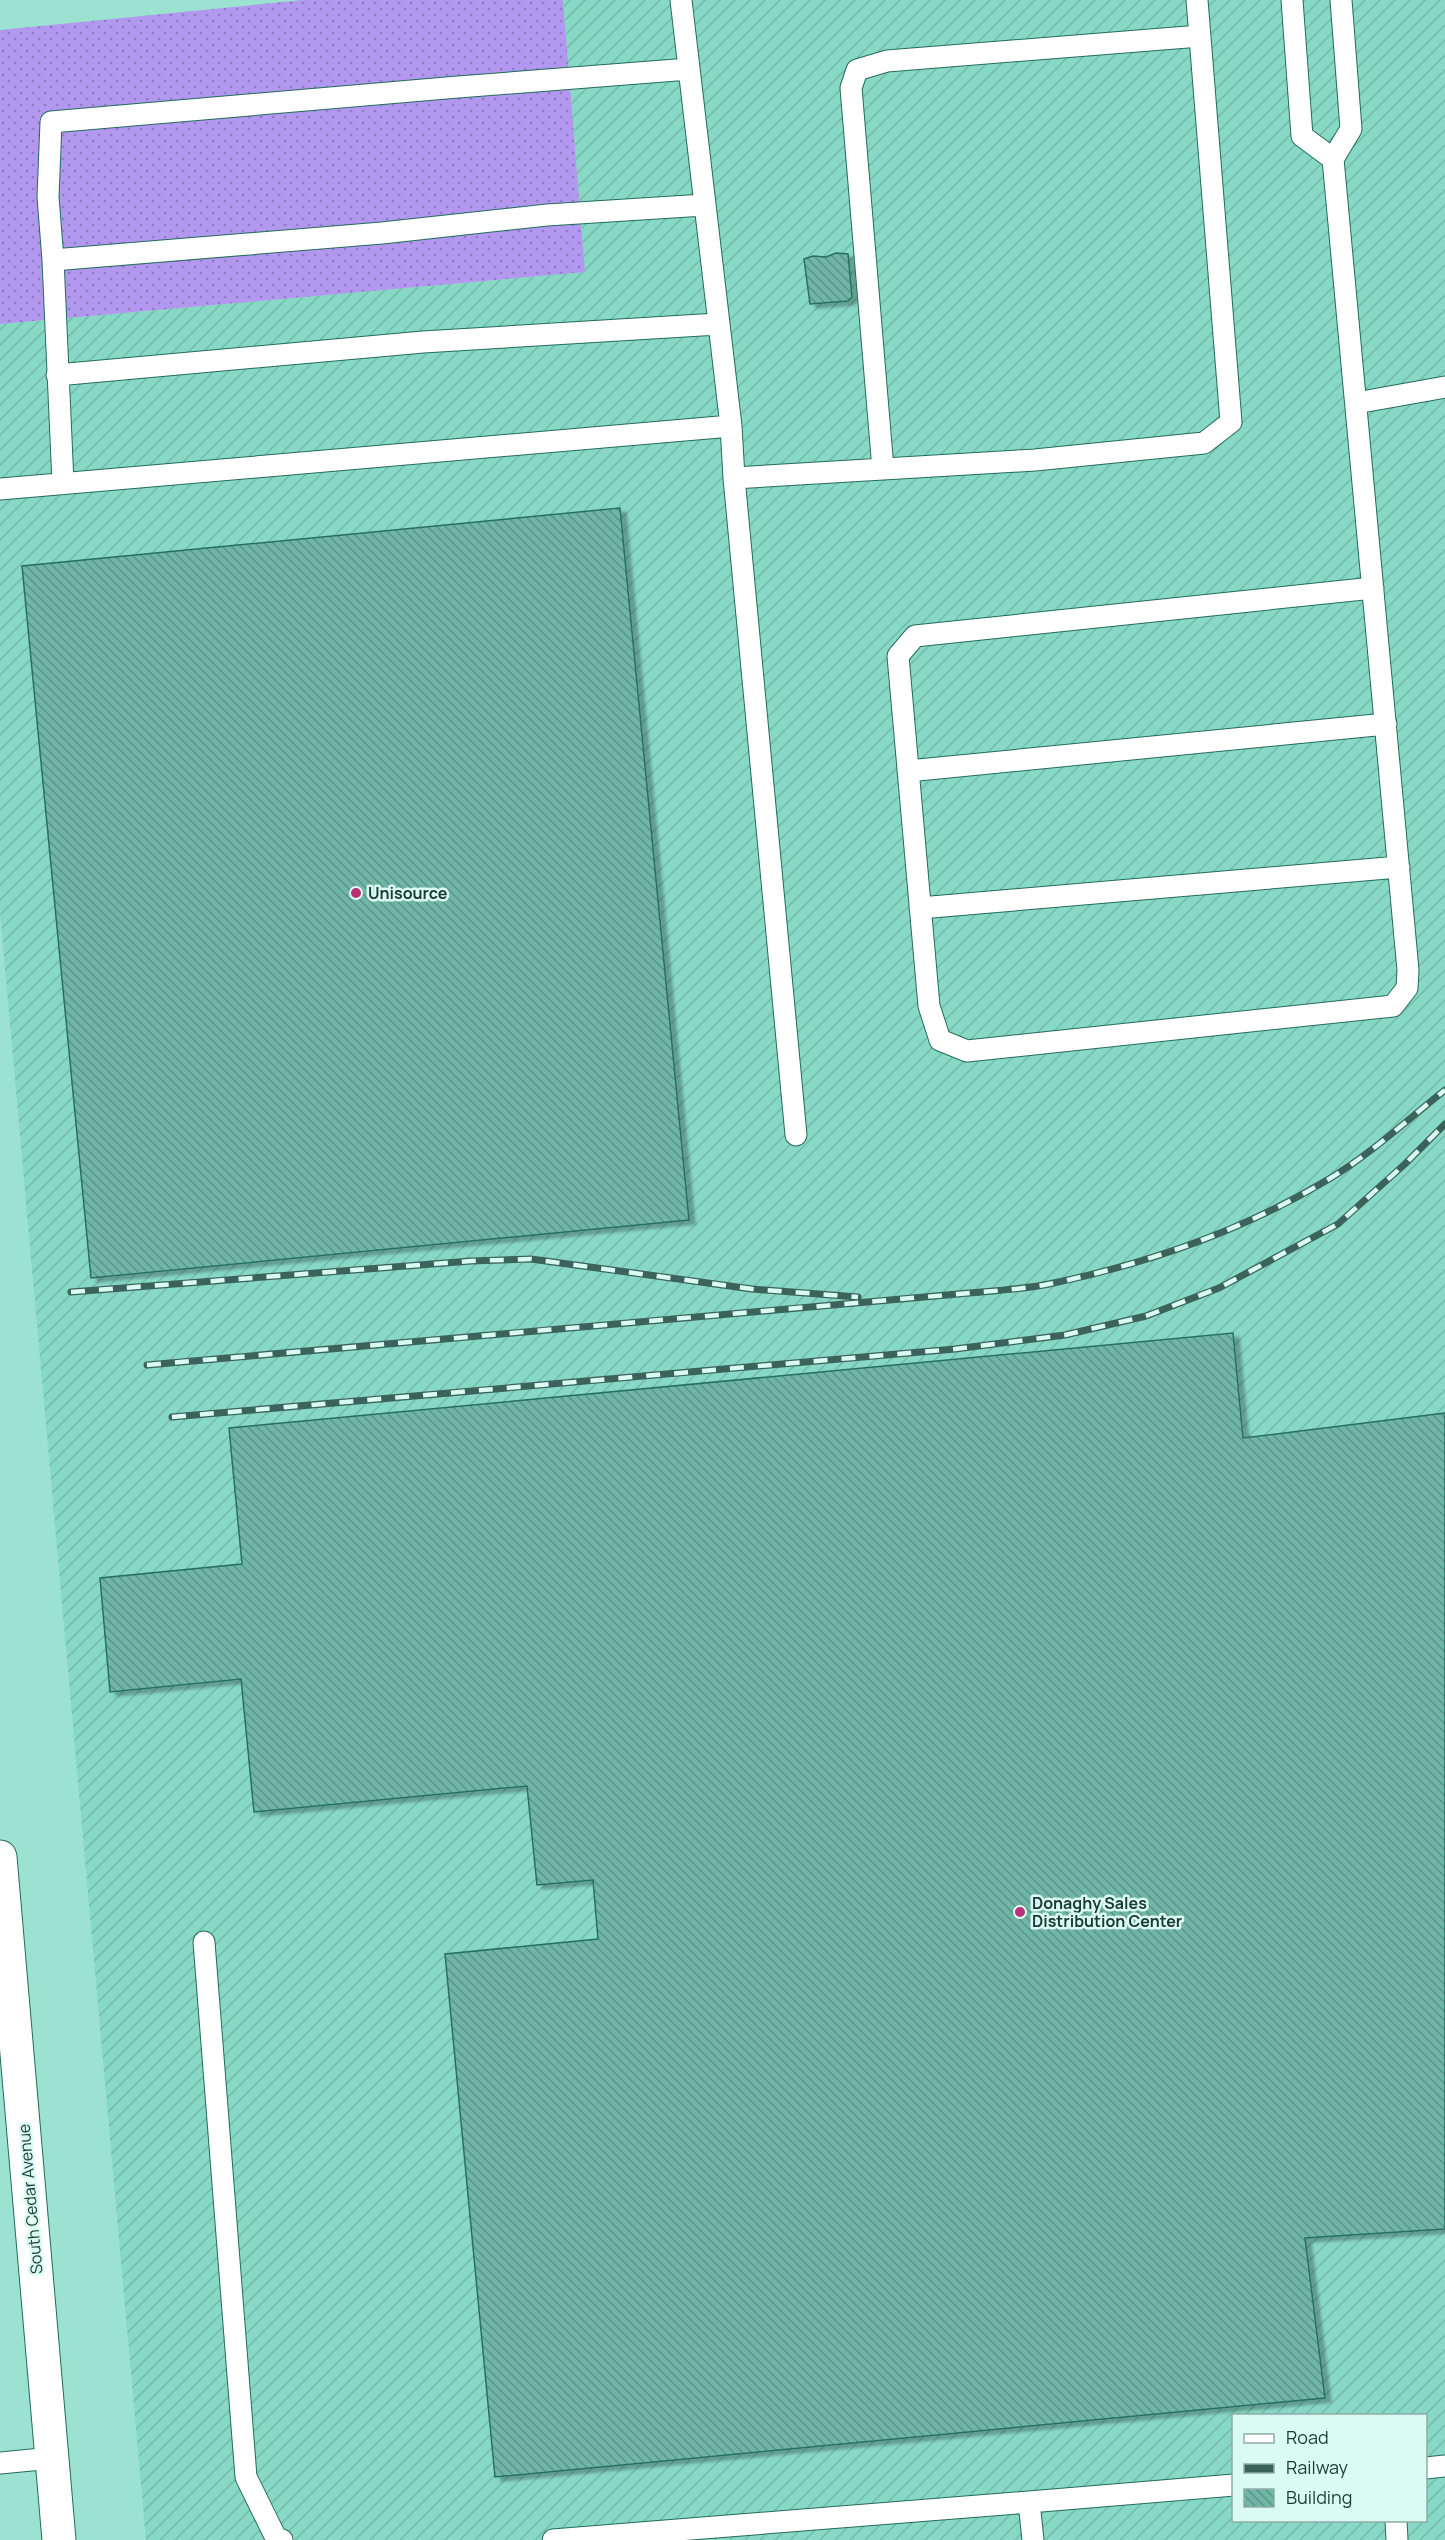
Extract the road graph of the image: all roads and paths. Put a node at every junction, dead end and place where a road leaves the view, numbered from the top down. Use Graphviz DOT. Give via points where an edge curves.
graph roads {
  1 [pos="681,0"];
  2 [pos="1197,0"];
  3 [pos="1292,0"];
  4 [pos="1341,0"];
  5 [pos="1200,36"];
  6 [pos="689,69"];
  7 [pos="1333,159"];
  8 [pos="704,205"];
  9 [pos="53,260"];
  10 [pos="718,324"];
  11 [pos="57,375"];
  12 [pos="1445,387"];
  13 [pos="1356,403"];
  14 [pos="731,426"];
  15 [pos="883,469"];
  16 [pos="734,478"];
  17 [pos="63,483"];
  18 [pos="0,489"];
  19 [pos="1373,588"];
  20 [pos="1386,724"];
  21 [pos="908,771"];
  22 [pos="1399,867"];
  23 [pos="920,908"];
  24 [pos="795,1135"];
  25 [pos="0,1857"];
  26 [pos="204,1942"];
  27 [pos="10,2082"];
  28 [pos="52,2458"];
  29 [pos="0,2463"];
  30 [pos="1445,2466"];
  31 [pos="1427,2468"];
  32 [pos="1232,2485"];
  33 [pos="1029,2502"];
  34 [pos="1395,2522"];
  35 [pos="59,2540"];
  36 [pos="282,2540"];
  37 [pos="553,2540"];
  38 [pos="1033,2540"];
  39 [pos="1397,2540"];
  1 -- 6 [label="lane"];
  2 -- 5 [label="lane"];
  3 -- 7 [label="lane" via="1302,136"];
  4 -- 7 [label="lane" via="1351,129"];
  5 -- 15 [label="lane" via="1231,422 1204,443 1035,460"];
  5 -- 15 [label="lane" via="887,62 857,70 851,88"];
  6 -- 8 [label="lane"];
  6 -- 9 [label="lane" via="51,122 48,196"];
  7 -- 13 [label="lane"];
  8 -- 9 [label="lane" via="547,215"];
  8 -- 10 [label="lane"];
  9 -- 11 [label="lane"];
  10 -- 11 [label="lane" via="423,342"];
  10 -- 14 [label="lane"];
  11 -- 17 [label="lane"];
  12 -- 13 [label="lane"];
  13 -- 19 [label="lane"];
  14 -- 16 [label="lane"];
  14 -- 17 [label="lane"];
  15 -- 16 [label="lane"];
  16 -- 24 [label="lane"];
  17 -- 18 [label="lane"];
  19 -- 20 [label="lane"];
  19 -- 21 [label="lane" via="915,636 898,656"];
  20 -- 21 [label="lane"];
  20 -- 22 [label="lane"];
  21 -- 23 [label="lane"];
  22 -- 23 [label="lane"];
  22 -- 23 [label="lane" via="1408,970 1407,988 1393,1006 968,1051 940,1040 929,1006"];
  25 -- 27 [label="main road, South Cedar Avenue"];
  26 -- 36 [label="lane" via="246,2477 276,2538"];
  27 -- 28 [label="main road, South Cedar Avenue"];
  28 -- 29 [label="lane"];
  28 -- 35 [label="main road, South Cedar Avenue"];
  30 -- 31 [label="lane"];
  32 -- 33 [label="lane"];
  33 -- 37 [label="lane"];
  33 -- 38 [label="lane"];
  34 -- 39 [label="lane"];
}
